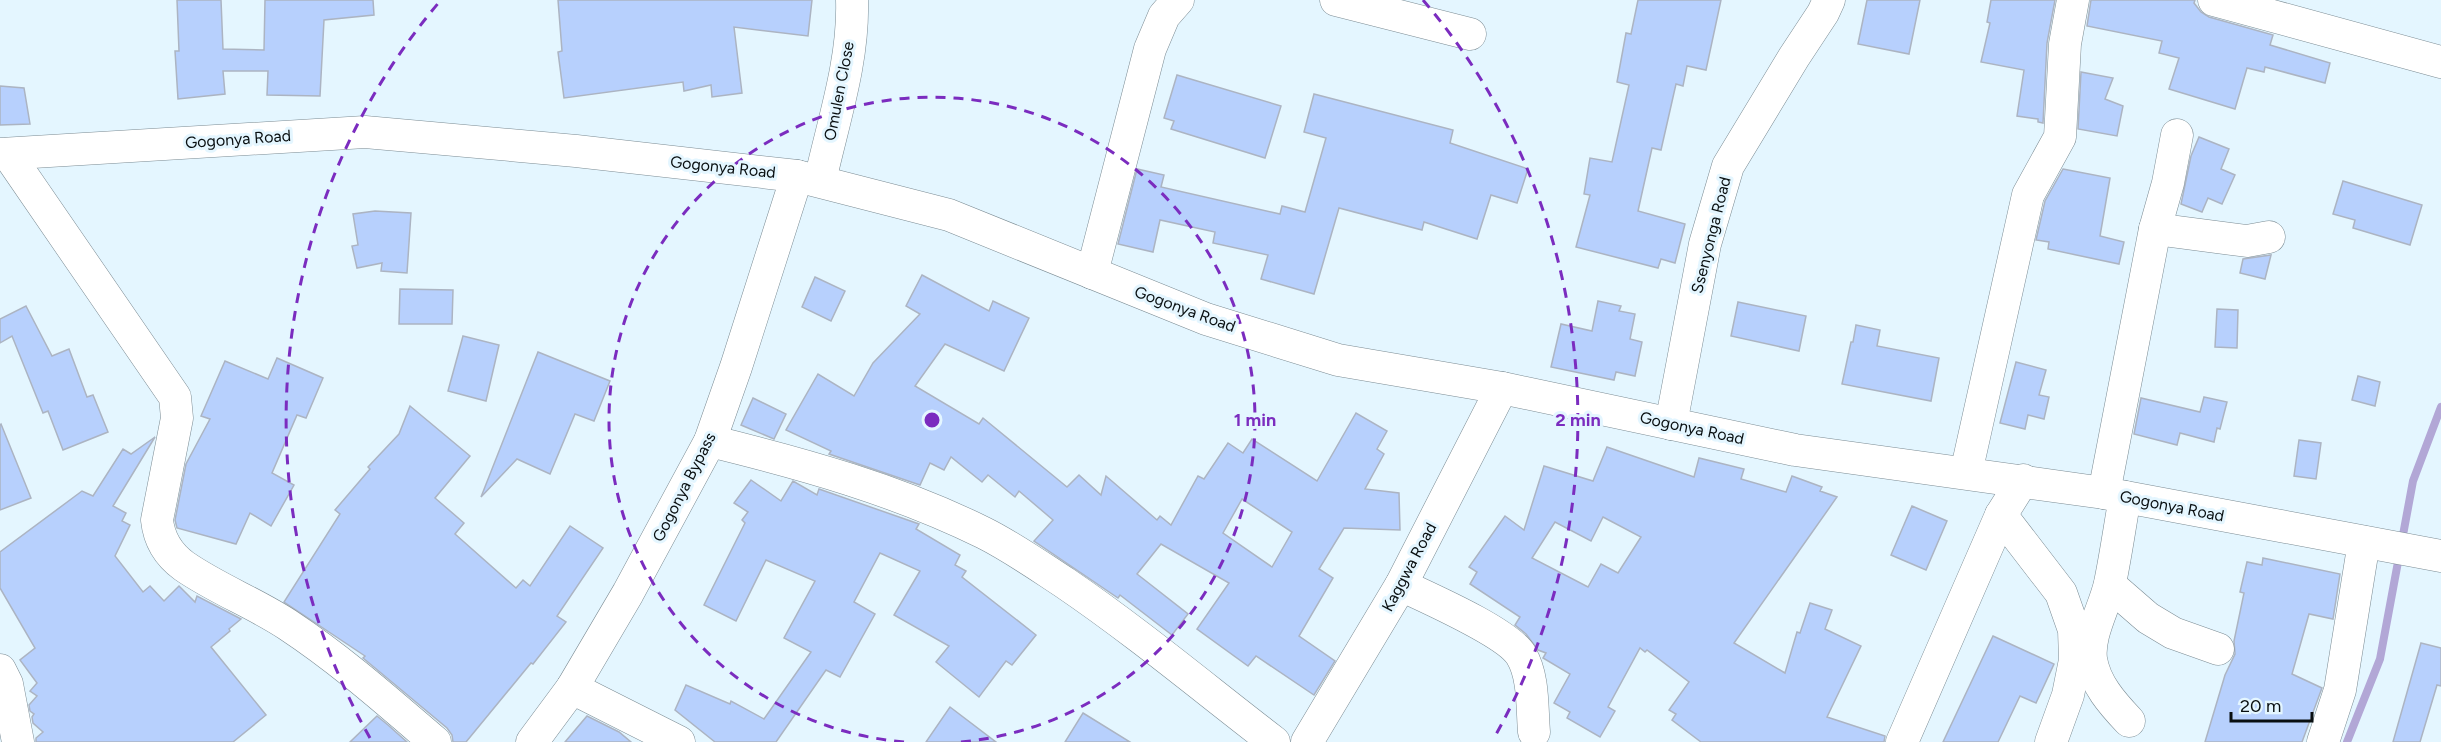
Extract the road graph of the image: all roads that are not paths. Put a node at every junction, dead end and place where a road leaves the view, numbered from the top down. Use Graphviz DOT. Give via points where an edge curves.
graph roads {
  1 [pos="852,0"];
  2 [pos="1178,0"];
  3 [pos="1336,0"];
  4 [pos="1829,0"];
  5 [pos="2073,0"];
  6 [pos="2214,0"];
  7 [pos="1470,34"];
  8 [pos="2441,62"];
  9 [pos="2177,135"];
  10 [pos="4,154"];
  11 [pos="808,178"];
  12 [pos="2155,229"];
  13 [pos="2269,237"];
  14 [pos="1092,273"];
  15 [pos="1502,388"];
  16 [pos="1671,424"];
  17 [pos="710,441"];
  18 [pos="1966,472"];
  19 [pos="2023,480"];
  20 [pos="2115,495"];
  21 [pos="2001,515"];
  22 [pos="2368,543"];
  23 [pos="2436,555"];
  24 [pos="1401,585"];
  25 [pos="2110,585"];
  26 [pos="2218,649"];
  27 [pos="0,670"];
  28 [pos="572,688"];
  29 [pos="2128,721"];
  30 [pos="1534,732"];
  31 [pos="18,742"];
  32 [pos="435,742"];
  33 [pos="532,742"];
  34 [pos="680,742"];
  35 [pos="1274,742"];
  36 [pos="1306,742"];
  37 [pos="1902,742"];
  38 [pos="2050,742"];
  39 [pos="2323,742"];
  1 -- 11 [label="street, Omulen Close" via="846,67"];
  2 -- 14 [label="street" via="1164,16 1150,49"];
  3 -- 7 [label="street"];
  4 -- 16 [label="street, Ssenyonga Road" via="1728,166 1705,244"];
  5 -- 18 [label="street" via="2065,44 2060,137 2028,195"];
  6 -- 8 [label="street"];
  9 -- 12 [label="street"];
  10 -- 11 [label="street, Gogonya Road" via="365,132"];
  10 -- 32 [label="street" via="175,397 177,418 157,520 164,543 184,566 287,624 357,675"];
  11 -- 14 [label="street, Gogonya Road" via="949,215"];
  11 -- 17 [label="street, Gogonya Bypass"];
  12 -- 13 [label="street" via="2247,241"];
  12 -- 20 [label="street"];
  14 -- 15 [label="street, Gogonya Road" via="1206,319 1338,360"];
  15 -- 16 [label="street, Gogonya Road"];
  15 -- 24 [label="street, Kaggwa Road"];
  16 -- 18 [label="street, Gogonya Road" via="1795,450"];
  17 -- 28 [label="street, Gogonya Bypass"];
  17 -- 35 [label="street" via="856,481 986,534 1108,612"];
  18 -- 19 [label="street, Gogonya Road"];
  19 -- 20 [label="street, Gogonya Road"];
  19 -- 21 [label="street"];
  20 -- 22 [label="street, Gogonya Road"];
  20 -- 25 [label="street"];
  21 -- 37 [label="street"];
  21 -- 38 [label="street" via="2061,593 2074,630 2073,672"];
  22 -- 23 [label="street, Gogonya Road"];
  22 -- 39 [label="street" via="2340,690"];
  24 -- 30 [label="street" via="1481,625 1516,649 1527,671"];
  24 -- 36 [label="street, Kaggwa Road"];
  25 -- 26 [label="street" via="2148,618 2173,633"];
  25 -- 29 [label="street" via="2092,640 2091,656 2094,672 2108,697"];
  27 -- 31 [label="street" via="7,684"];
  28 -- 33 [label="street, Gogonya Bypass"];
  28 -- 34 [label="street"];
}
